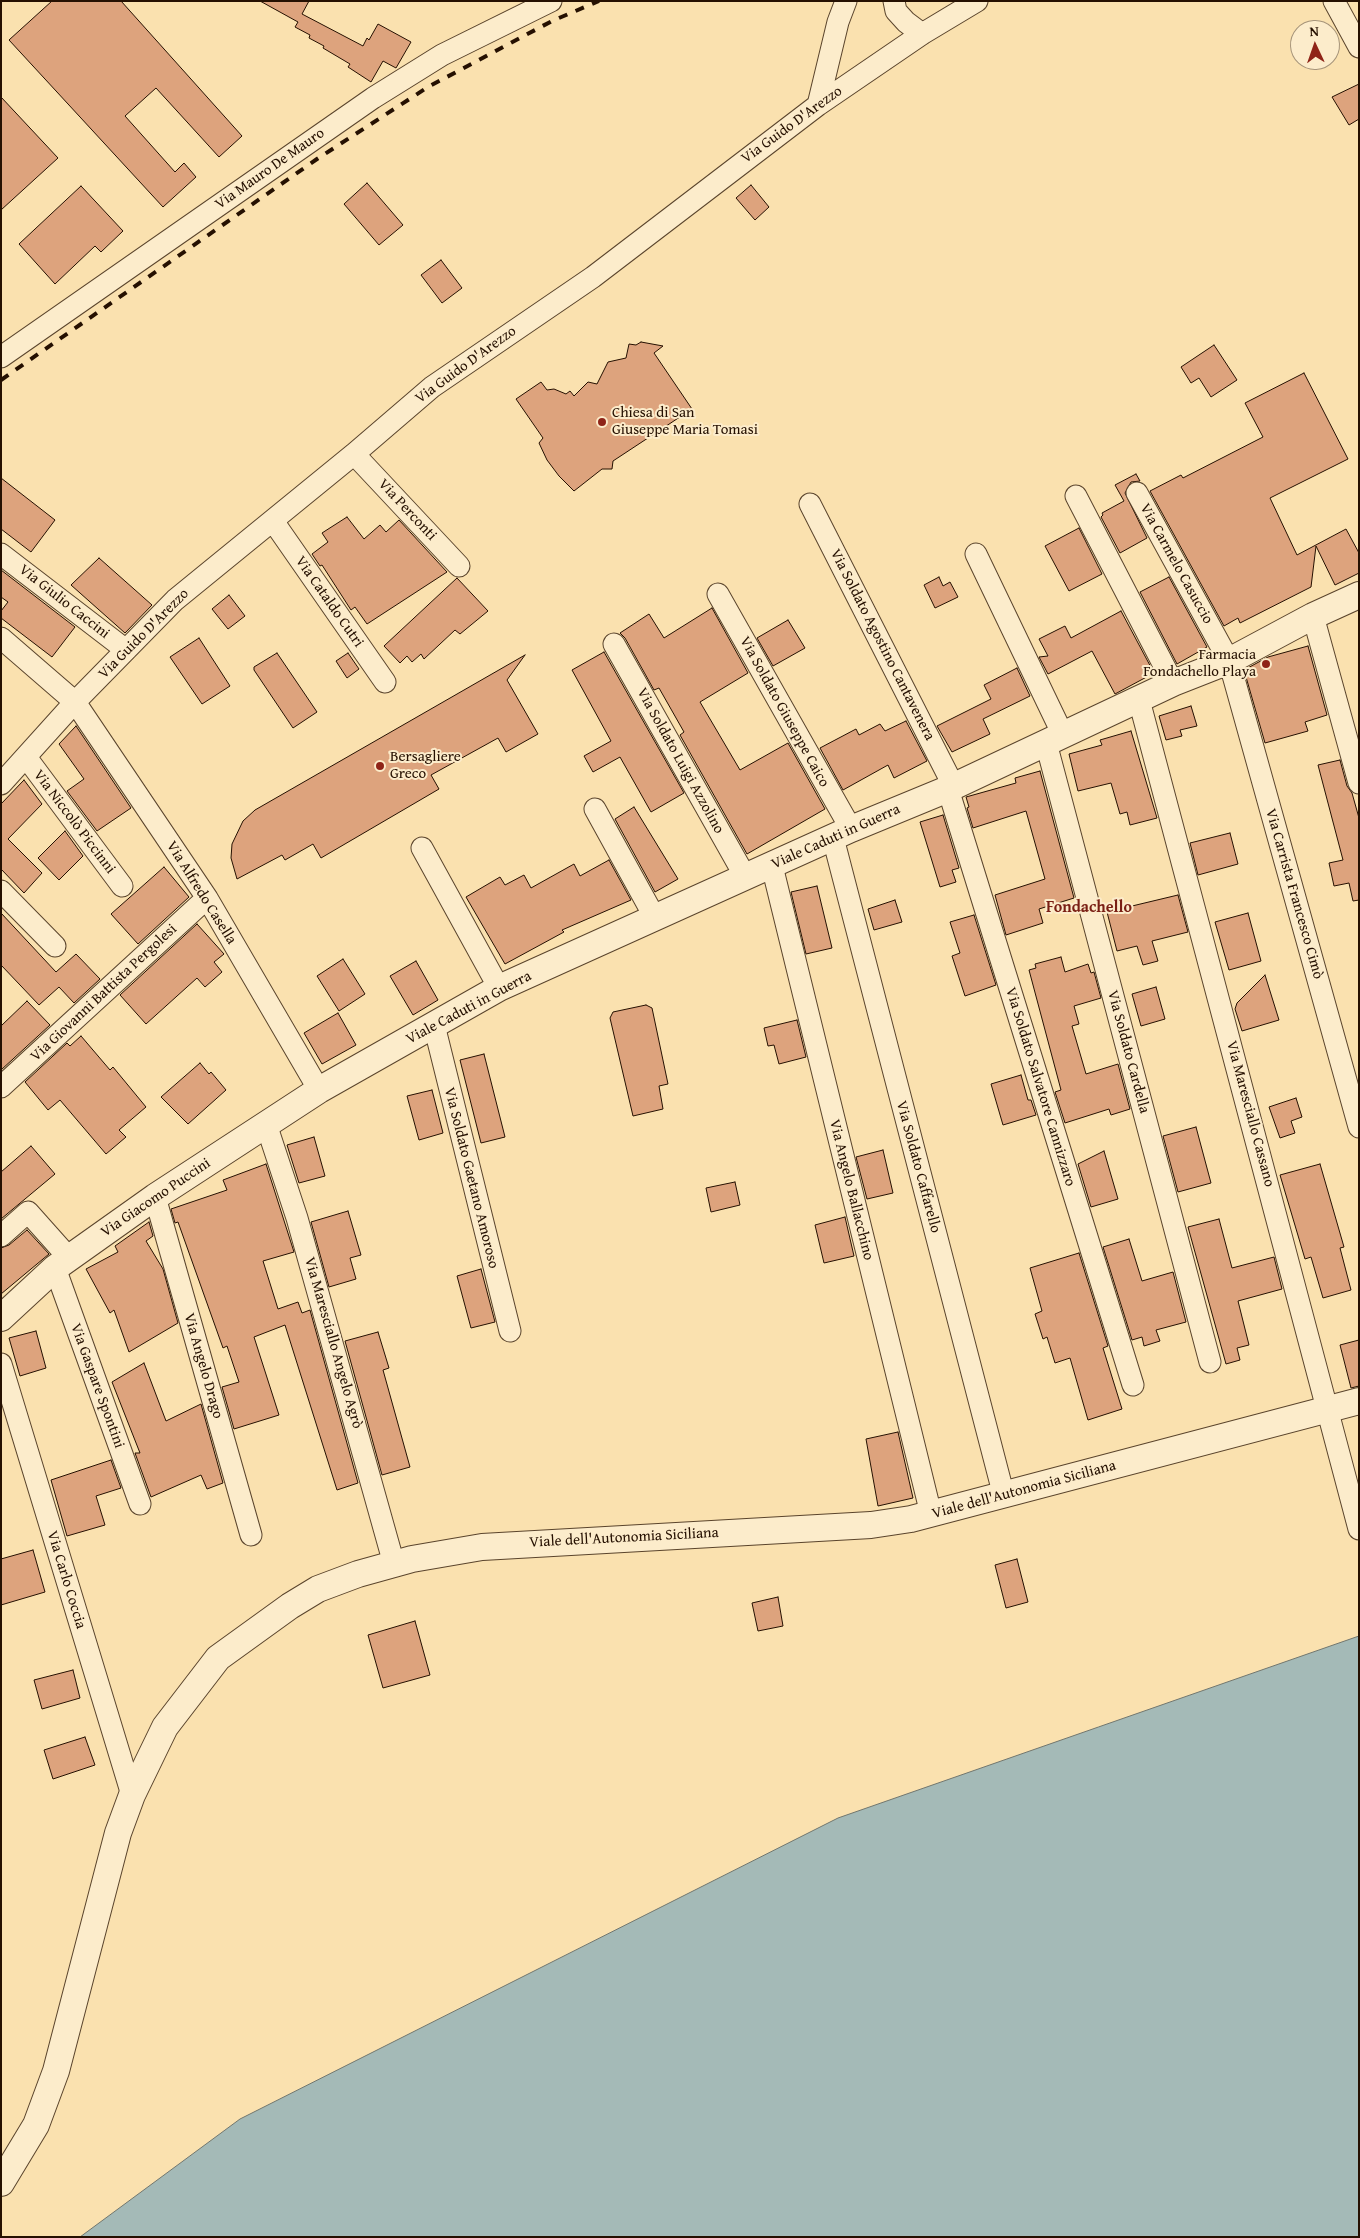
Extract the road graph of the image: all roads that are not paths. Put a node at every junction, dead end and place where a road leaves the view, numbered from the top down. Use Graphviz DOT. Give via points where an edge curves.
graph roads {
  1 [pos="551,1"];
  2 [pos="846,1"];
  3 [pos="894,1"];
  4 [pos="977,1"];
  5 [pos="1334,1"];
  6 [pos="922,34"];
  7 [pos="1359,47"];
  8 [pos="818,105"];
  9 [pos="1,358"];
  10 [pos="354,454"];
  11 [pos="1137,493"];
  12 [pos="1076,496"];
  13 [pos="810,504"];
  14 [pos="273,521"];
  15 [pos="1,554"];
  16 [pos="976,554"];
  17 [pos="459,566"];
  18 [pos="718,594"];
  19 [pos="1359,596"];
  20 [pos="1313,616"];
  21 [pos="1,638"];
  22 [pos="614,644"];
  23 [pos="126,650"];
  24 [pos="1229,661"];
  25 [pos="386,682"];
  26 [pos="1174,683"];
  27 [pos="1139,700"];
  28 [pos="75,702"];
  29 [pos="1054,739"];
  30 [pos="26,757"];
  31 [pos="1,784"];
  32 [pos="1359,784"];
  33 [pos="951,787"];
  34 [pos="595,809"];
  35 [pos="842,833"];
  36 [pos="422,848"];
  37 [pos="772,866"];
  38 [pos="746,878"];
  39 [pos="122,886"];
  40 [pos="1,891"];
  41 [pos="207,898"];
  42 [pos="655,918"];
  43 [pos="55,946"];
  44 [pos="500,988"];
  45 [pos="434,1025"];
  46 [pos="1,1087"];
  47 [pos="319,1090"];
  48 [pos="266,1124"];
  49 [pos="1359,1127"];
  50 [pos="155,1197"];
  51 [pos="1,1236"];
  52 [pos="62,1263"];
  53 [pos="1,1318"];
  54 [pos="510,1331"];
  55 [pos="1210,1362"];
  56 [pos="1,1364"];
  57 [pos="1133,1385"];
  58 [pos="1359,1401"];
  59 [pos="1329,1410"];
  60 [pos="1004,1496"];
  61 [pos="140,1504"];
  62 [pos="931,1514"];
  63 [pos="1359,1529"];
  64 [pos="251,1535"];
  65 [pos="394,1564"];
  66 [pos="132,1795"];
  67 [pos="1,2183"];
  1 -- 9 [label="street, Via Mauro De Mauro" via="442,55 373,98"];
  2 -- 8 [label="street"];
  3 -- 6 [label="street" via="896,11"];
  4 -- 6 [label="street, Via Guido D'Arezzo"];
  5 -- 7 [label="street"];
  6 -- 8 [label="street, Via Guido D'Arezzo"];
  8 -- 10 [label="street, Via Guido D'Arezzo" via="592,277 432,387"];
  10 -- 14 [label="street, Via Guido D'Arezzo"];
  10 -- 17 [label="street, Via Perconti"];
  11 -- 24 [label="street, Via Carmelo Casuccio"];
  12 -- 26 [label="street"];
  13 -- 33 [label="street, Via Soldato Agostino Cantavenera"];
  14 -- 23 [label="street, Via Guido D'Arezzo" via="175,600"];
  14 -- 25 [label="street, Via Cataldo Cutri"];
  15 -- 23 [label="street, Via Giulio Caccini"];
  16 -- 29 [label="street, Via Soldato Cardella"];
  18 -- 35 [label="street, Via Soldato Giuseppe Caico"];
  19 -- 20 [label="street, Viale Caduti in Guerra"];
  20 -- 24 [label="street, Viale Caduti in Guerra"];
  20 -- 32 [label="street"];
  21 -- 28 [label="street, Via Alfredo Casella"];
  22 -- 38 [label="street, Via Soldato Luigi Azzolino"];
  23 -- 28 [label="street, Via Guido D'Arezzo"];
  24 -- 26 [label="street, Viale Caduti in Guerra"];
  24 -- 49 [label="street, Via Carrista Francesco Cimò"];
  26 -- 27 [label="street, Viale Caduti in Guerra"];
  27 -- 29 [label="street, Viale Caduti in Guerra"];
  27 -- 59 [label="street, Via Maresciallo Cassano"];
  28 -- 30 [label="street, Via Guido D'Arezzo"];
  28 -- 41 [label="street, Via Alfredo Casella"];
  29 -- 33 [label="street, Viale Caduti in Guerra"];
  29 -- 55 [label="street, Via Soldato Cardella"];
  30 -- 31 [label="street, Via Guido D'Arezzo"];
  30 -- 39 [label="street, Via Niccolò Piccinni"];
  33 -- 35 [label="street, Viale Caduti in Guerra"];
  33 -- 57 [label="street, Via Soldato Salvatore Cannizzaro"];
  34 -- 42 [label="street"];
  35 -- 37 [label="street, Viale Caduti in Guerra"];
  35 -- 60 [label="street, Via Soldato Caffarello"];
  36 -- 44 [label="street"];
  37 -- 38 [label="street, Viale Caduti in Guerra"];
  37 -- 62 [label="street, Via Angelo Ballacchino"];
  38 -- 42 [label="street, Viale Caduti in Guerra"];
  40 -- 43 [label="street"];
  41 -- 46 [label="street, Via Giovanni Battista Pergolesi"];
  41 -- 47 [label="street, Via Alfredo Casella"];
  42 -- 44 [label="street, Viale Caduti in Guerra"];
  44 -- 45 [label="street, Viale Caduti in Guerra"];
  45 -- 47 [label="street, Viale Caduti in Guerra"];
  45 -- 54 [label="street, Via Soldato Gaetano Amoroso"];
  47 -- 48 [label="street, Via Giacomo Puccini"];
  48 -- 50 [label="street, Via Giacomo Puccini"];
  48 -- 65 [label="street, Via Maresciallo Angelo Agrò" via="297,1218"];
  50 -- 52 [label="street, Via Giacomo Puccini"];
  50 -- 64 [label="street, Via Angelo Drago"];
  51 -- 52 [label="street" via="28,1212"];
  52 -- 53 [label="street, Via Giacomo Puccini"];
  52 -- 61 [label="street, Via Gaspare Spontini"];
  56 -- 66 [label="street, Via Carlo Coccia"];
  58 -- 59 [label="street, Viale dell'Autonomia Siciliana"];
  59 -- 60 [label="street, Viale dell'Autonomia Siciliana"];
  59 -- 63 [label="street, Via Maresciallo Cassano"];
  60 -- 62 [label="street, Viale dell'Autonomia Siciliana"];
  62 -- 65 [label="street, Viale dell'Autonomia Siciliana" via="871,1525 482,1547"];
  65 -- 66 [label="street, Viale dell'Autonomia Siciliana" via="318,1589 218,1658 165,1727"];
  66 -- 67 [label="street, Viale dell'Autonomia Siciliana" via="118,1833 56,2071 40,2116"];
}
